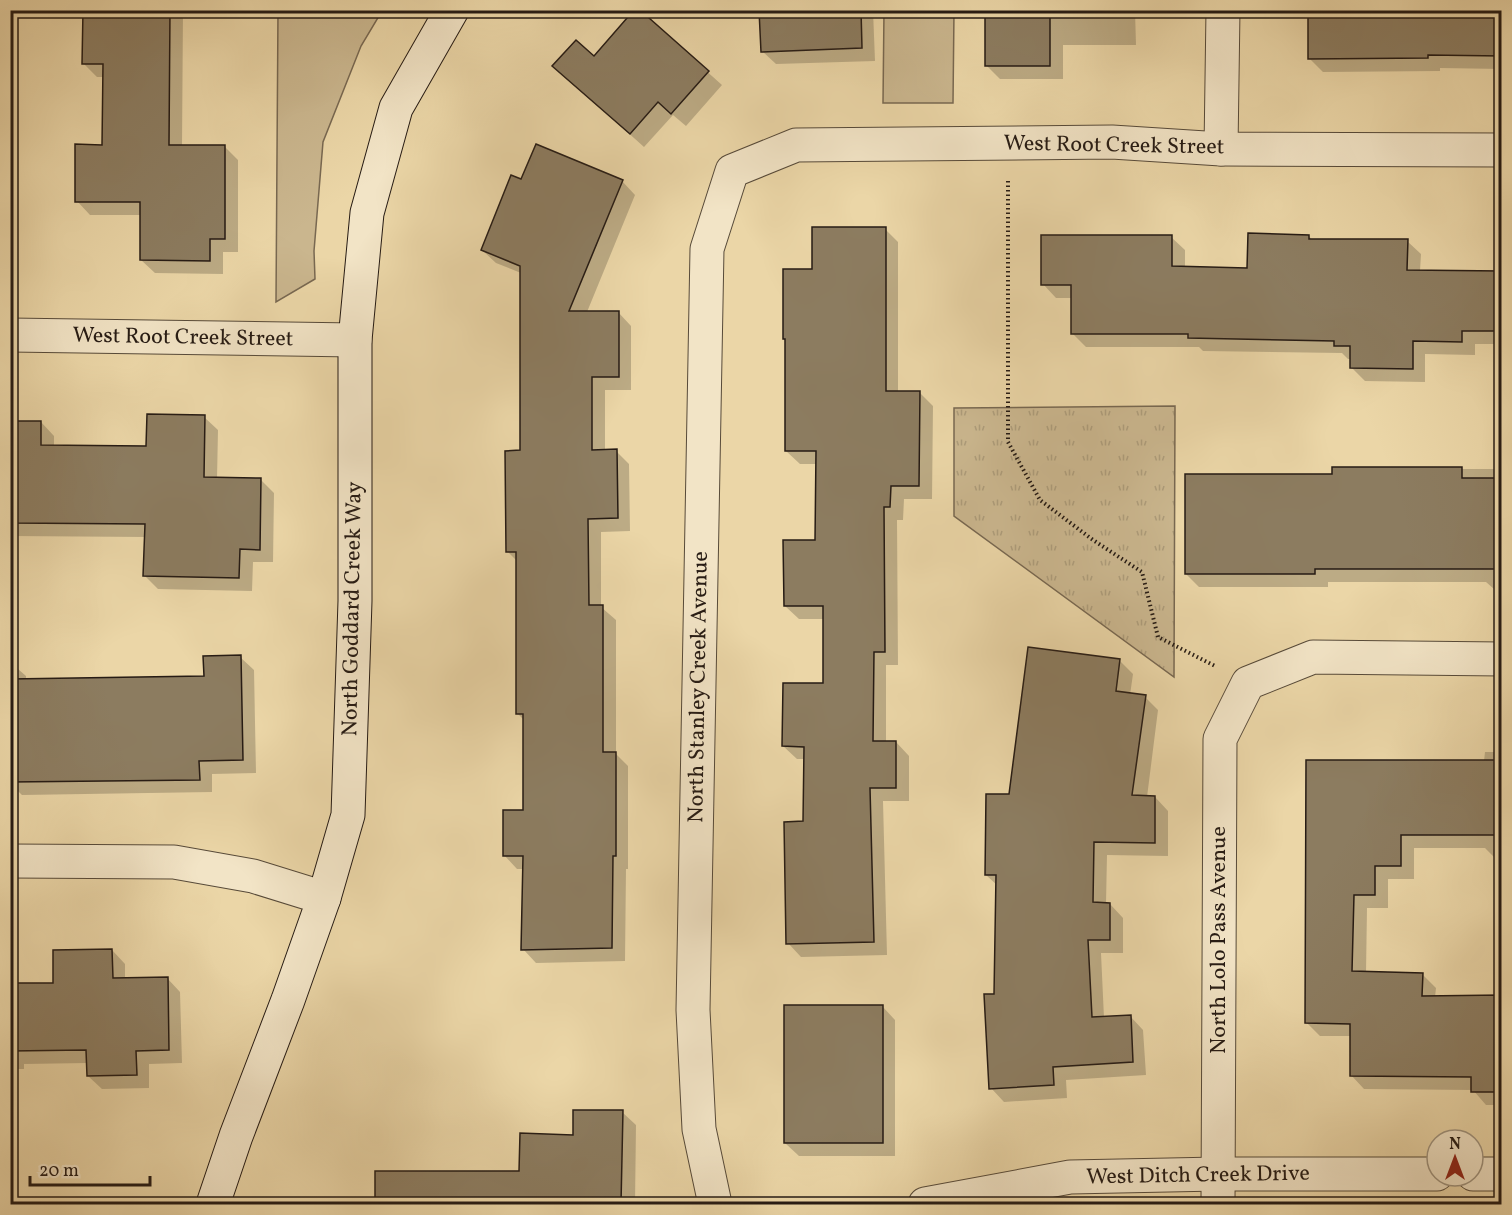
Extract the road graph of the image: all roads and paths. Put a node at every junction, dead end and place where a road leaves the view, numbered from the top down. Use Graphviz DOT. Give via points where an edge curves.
graph roads {
  1 [pos="452,10"];
  2 [pos="1223,10"];
  3 [pos="1008,144"];
  4 [pos="1221,148"];
  5 [pos="1502,150"];
  6 [pos="732,171"];
  7 [pos="10,335"];
  8 [pos="355,340"];
  9 [pos="1502,659"];
  10 [pos="1248,683"];
  11 [pos="10,861"];
  12 [pos="324,898"];
  13 [pos="1485,1174"];
  14 [pos="1502,1174"];
  15 [pos="1425,1175"];
  16 [pos="1218,1189"];
  17 [pos="213,1204"];
  18 [pos="715,1204"];
  19 [pos="925,1204"];
  1 -- 8 [label="street, North Goddard Creek Way" via="396,108 367,213"];
  2 -- 4 [label="street"];
  3 -- 4 [label="street, West Root Creek Street" via="1112,142"];
  3 -- 6 [label="street, West Root Creek Street" via="796,145"];
  3 -- 10 [label="path" via="1008,442 1040,500 1142,572 1158,637"];
  4 -- 5 [label="street, West Root Creek Street"];
  6 -- 18 [label="street, North Stanley Creek Avenue" via="707,249 693,998 699,1129"];
  7 -- 8 [label="street, West Root Creek Street"];
  8 -- 12 [label="street, North Goddard Creek Way" via="356,601 348,815"];
  9 -- 10 [label="street" via="1313,657"];
  10 -- 16 [label="street, North Lolo Pass Avenue" via="1220,740"];
  11 -- 12 [label="street" via="174,862 253,876"];
  12 -- 17 [label="street, North Goddard Creek Way"];
  13 -- 14 [label="street"];
  15 -- 16 [label="street, West Ditch Creek Drive"];
  16 -- 19 [label="street, West Ditch Creek Drive" via="1070,1177"];
}
